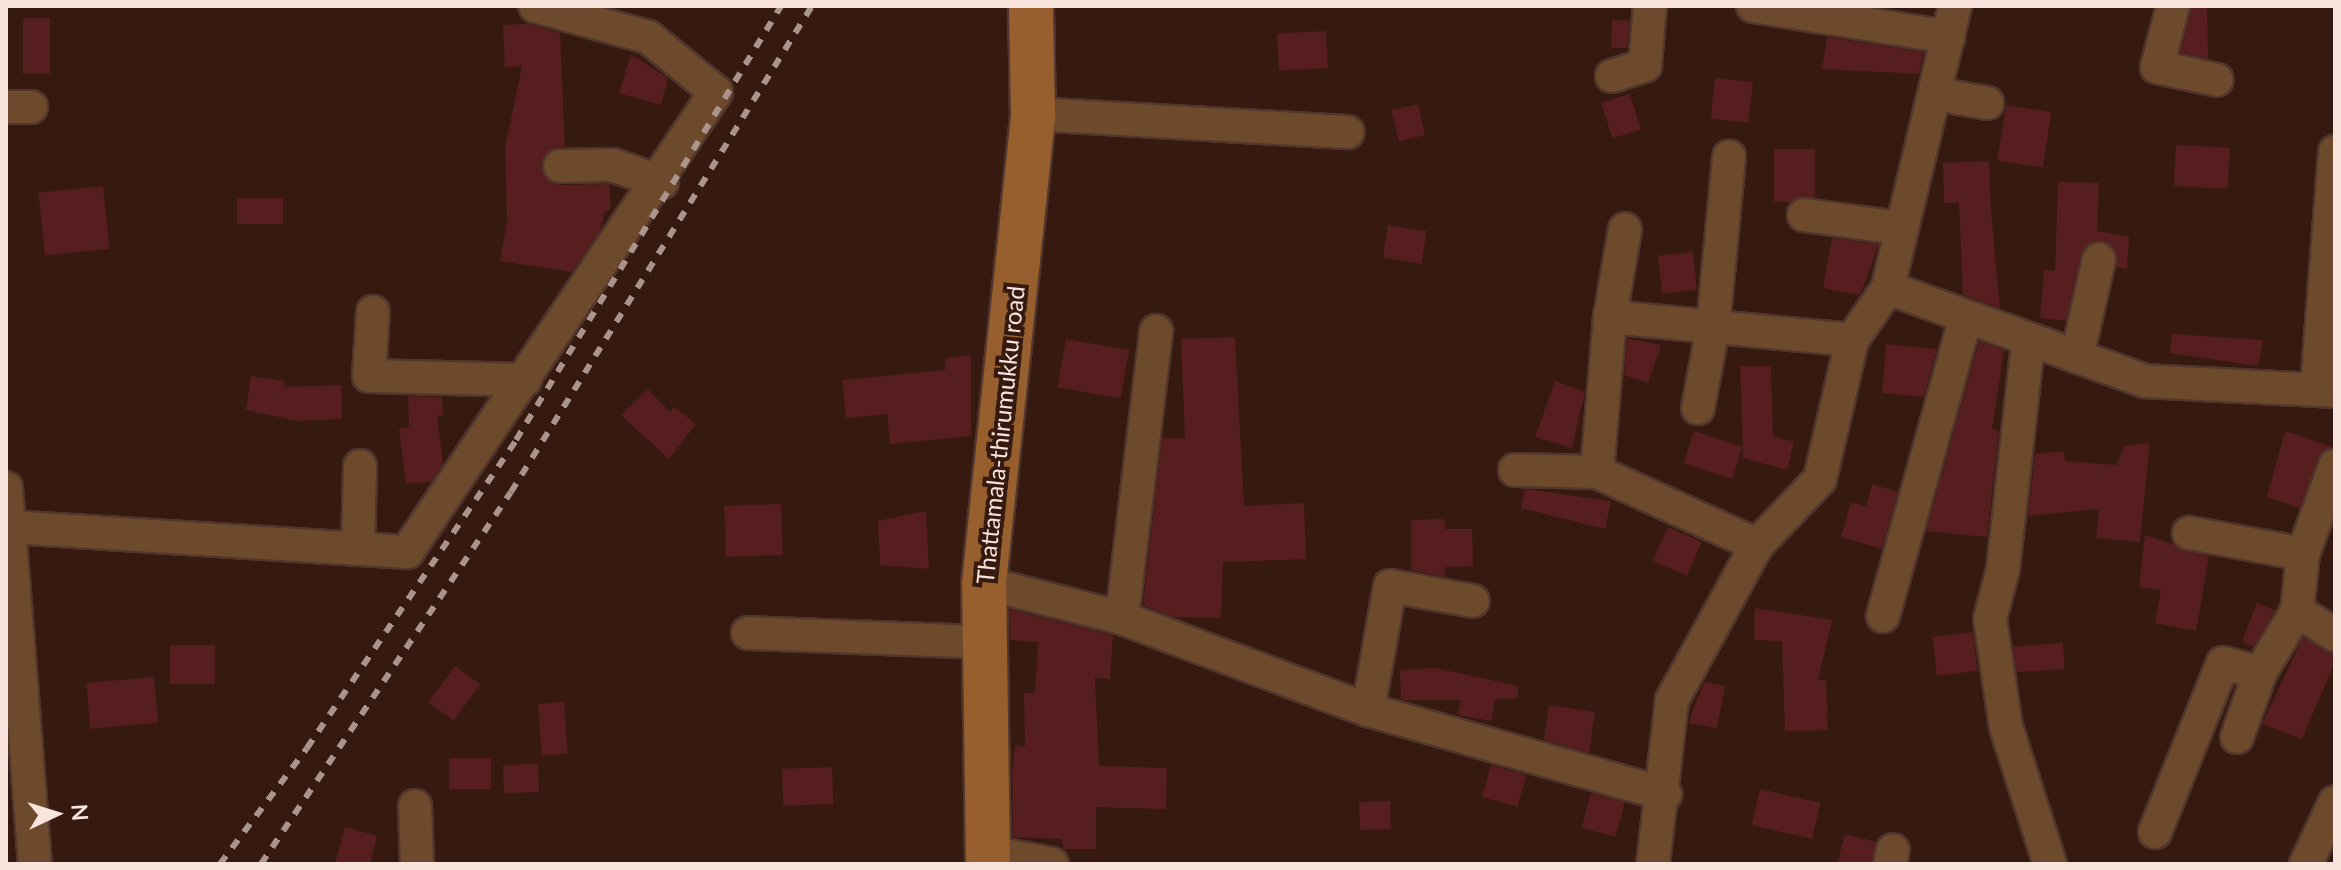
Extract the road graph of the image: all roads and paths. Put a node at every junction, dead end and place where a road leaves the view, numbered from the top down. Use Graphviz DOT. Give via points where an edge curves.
graph roads {
  1 [pos="535,6"];
  2 [pos="1031,6"];
  3 [pos="1650,6"];
  4 [pos="1753,6"];
  5 [pos="2173,6"];
  6 [pos="1952,21"];
  7 [pos="1612,76"];
  8 [pos="2217,80"];
  9 [pos="1935,94"];
  10 [pos="1987,103"];
  11 [pos="1033,114"];
  12 [pos="1347,132"];
  13 [pos="2335,152"];
  14 [pos="1729,157"];
  15 [pos="560,166"];
  16 [pos="662,182"];
  17 [pos="1804,215"];
  18 [pos="1899,228"];
  19 [pos="1625,229"];
  20 [pos="2099,259"];
  21 [pos="1888,288"];
  22 [pos="373,312"];
  23 [pos="1610,317"];
  24 [pos="1966,317"];
  25 [pos="1713,327"];
  26 [pos="1156,331"];
  27 [pos="1852,340"];
  28 [pos="2028,343"];
  29 [pos="2077,357"];
  30 [pos="525,380"];
  31 [pos="2326,389"];
  32 [pos="1698,408"];
  33 [pos="360,466"];
  34 [pos="2335,466"];
  35 [pos="1515,470"];
  36 [pos="1597,472"];
  37 [pos="6,488"];
  38 [pos="11,527"];
  39 [pos="2189,533"];
  40 [pos="1757,545"];
  41 [pos="358,549"];
  42 [pos="2303,554"];
  43 [pos="10,572"];
  44 [pos="984,583"];
  45 [pos="1473,601"];
  46 [pos="2297,611"];
  47 [pos="1883,616"];
  48 [pos="1122,618"];
  49 [pos="748,633"];
  50 [pos="2335,635"];
  51 [pos="983,642"];
  52 [pos="2260,673"];
  53 [pos="1368,710"];
  54 [pos="2237,737"];
  55 [pos="1665,794"];
  56 [pos="2335,802"];
  57 [pos="415,806"];
  58 [pos="2155,832"];
  59 [pos="989,858"];
  60 [pos="35,864"];
  61 [pos="417,864"];
  62 [pos="1052,864"];
  63 [pos="1653,864"];
  64 [pos="2050,864"];
  65 [pos="2306,864"];
  1 -- 16 [label="street" via="648,37 716,92"];
  2 -- 11 [label="street, Thattamala-thirumukku road"];
  3 -- 7 [label="street" via="1645,65"];
  4 -- 6 [label="street"];
  5 -- 8 [label="street" via="2157,67"];
  6 -- 9 [label="street"];
  9 -- 10 [label="street"];
  9 -- 18 [label="street"];
  11 -- 12 [label="street"];
  11 -- 44 [label="street, Thattamala-thirumukku road"];
  13 -- 31 [label="street"];
  14 -- 25 [label="street"];
  15 -- 16 [label="street" via="612,165"];
  16 -- 30 [label="street"];
  17 -- 18 [label="street"];
  18 -- 21 [label="street"];
  19 -- 23 [label="street"];
  20 -- 29 [label="street"];
  21 -- 24 [label="street"];
  21 -- 27 [label="street"];
  22 -- 30 [label="street" via="369,376"];
  23 -- 25 [label="street"];
  23 -- 36 [label="street"];
  24 -- 28 [label="street"];
  24 -- 47 [label="street"];
  25 -- 27 [label="street"];
  25 -- 32 [label="street"];
  26 -- 48 [label="street"];
  27 -- 40 [label="street" via="1820,479"];
  28 -- 29 [label="street"];
  28 -- 64 [label="street" via="2003,569 1990,619 2006,727"];
  29 -- 31 [label="street" via="2145,381"];
  30 -- 41 [label="street" via="407,552"];
  33 -- 41 [label="street"];
  34 -- 42 [label="street"];
  35 -- 36 [label="street"];
  36 -- 40 [label="street"];
  37 -- 38 [label="street"];
  38 -- 41 [label="street"];
  38 -- 43 [label="street"];
  39 -- 42 [label="street"];
  40 -- 55 [label="street" via="1672,700"];
  42 -- 46 [label="street"];
  43 -- 60 [label="street"];
  44 -- 48 [label="street"];
  44 -- 51 [label="street, Thattamala-thirumukku road"];
  45 -- 53 [label="street" via="1390,586"];
  46 -- 50 [label="street"];
  46 -- 52 [label="street"];
  48 -- 53 [label="street"];
  49 -- 51 [label="street"];
  51 -- 59 [label="street, Thattamala-thirumukku road"];
  52 -- 54 [label="street"];
  52 -- 58 [label="street" via="2223,663"];
  53 -- 55 [label="street"];
  55 -- 63 [label="street"];
  56 -- 65 [label="street"];
  57 -- 61 [label="street"];
  59 -- 62 [label="street"];
}
